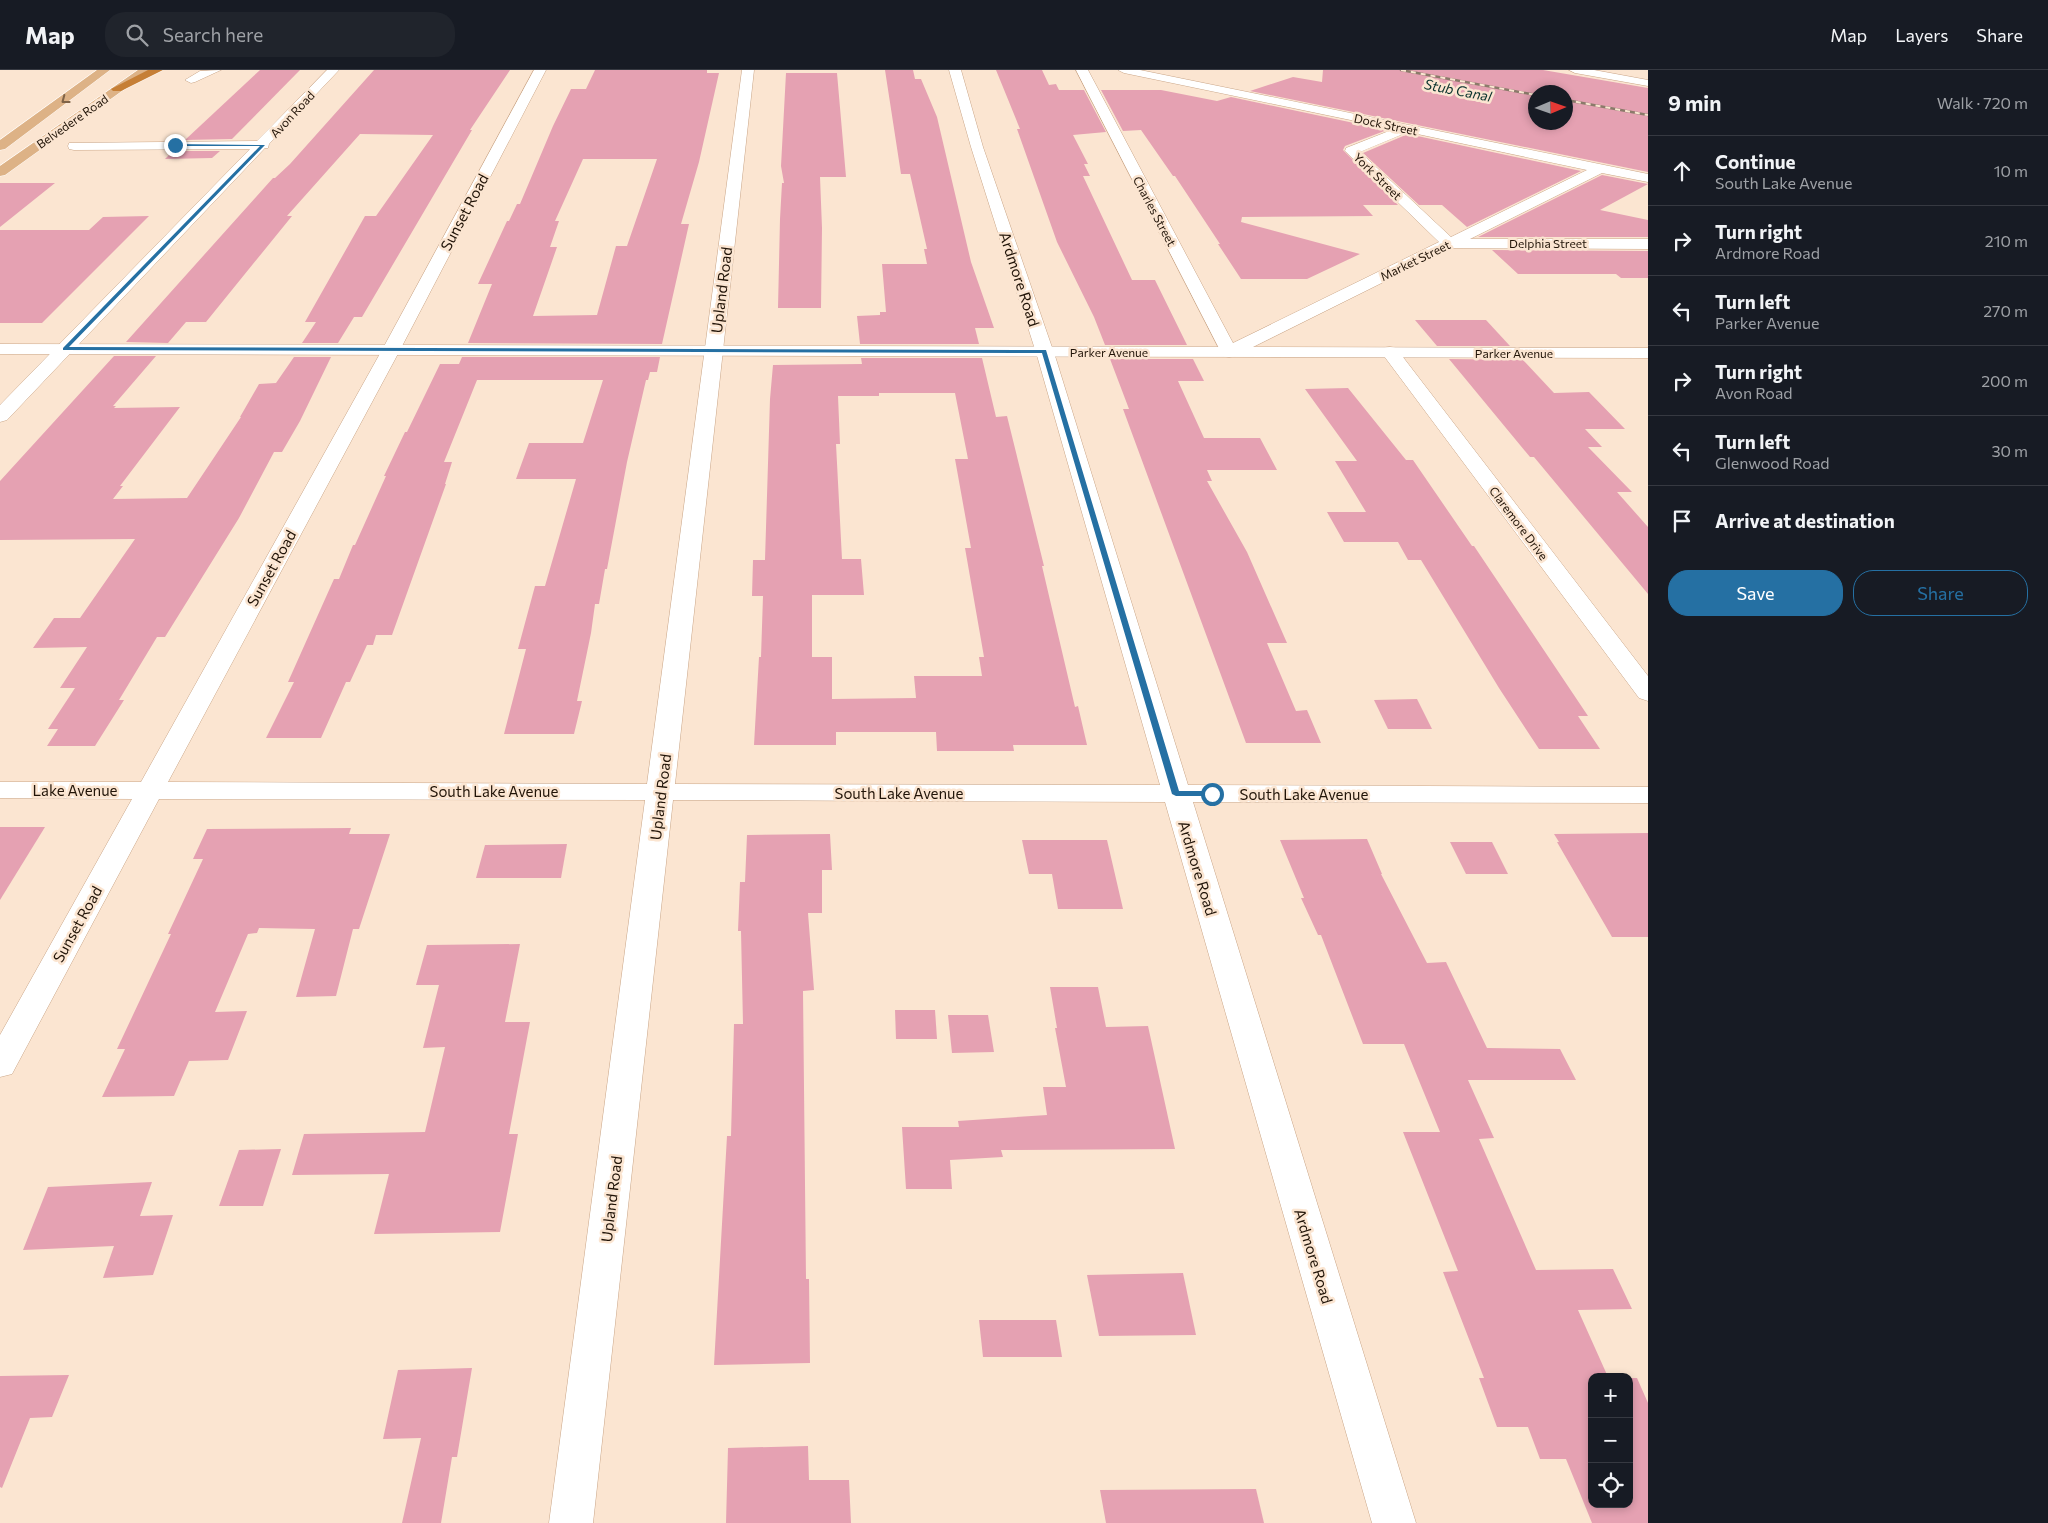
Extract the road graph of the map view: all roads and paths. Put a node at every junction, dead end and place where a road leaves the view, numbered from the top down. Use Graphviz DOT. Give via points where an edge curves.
graph roads {
  1 [pos="104,70"];
  2 [pos="145,70"];
  3 [pos="157,70"];
  4 [pos="215,70"];
  5 [pos="333,70"];
  6 [pos="540,70"];
  7 [pos="748,70"];
  8 [pos="955,70"];
  9 [pos="1082,70"];
  10 [pos="1124,70"];
  11 [pos="1575,70"];
  12 [pos="191,80"];
  13 [pos="1648,83"];
  14 [pos="117,89"];
  15 [pos="1408,128"];
  16 [pos="263,145"];
  17 [pos="0,146"];
  18 [pos="74,146"];
  19 [pos="1601,168"];
  20 [pos="0,172"];
  21 [pos="1648,178"];
  22 [pos="1449,243"];
  23 [pos="1648,244"];
  24 [pos="0,348"];
  25 [pos="65,349"];
  26 [pos="391,350"];
  27 [pos="714,351"];
  28 [pos="1044,352"];
  29 [pos="1229,352"];
  30 [pos="1390,352"];
  31 [pos="1648,353"];
  32 [pos="0,416"];
  33 [pos="1648,693"];
  34 [pos="0,790"];
  35 [pos="150,791"];
  36 [pos="660,792"];
  37 [pos="1176,794"];
  38 [pos="1648,795"];
  39 [pos="0,1065"];
  40 [pos="571,1523"];
  41 [pos="1394,1523"];
  1 -- 17 [label="main road, Belvedere Road, one-way"];
  2 -- 14 [label="main road, Belvedere Road"];
  3 -- 14 [label="highway"];
  4 -- 12 [label="street"];
  5 -- 16 [label="street, Avon Road"];
  6 -- 26 [label="street, Sunset Road"];
  7 -- 27 [label="street, Upland Road"];
  8 -- 28 [label="street, Ardmore Road"];
  9 -- 29 [label="street, Charles Street"];
  10 -- 15 [label="street, Dock Street"];
  11 -- 13 [label="street"];
  14 -- 20 [label="main road, Belvedere Road"];
  15 -- 19 [label="street, Dock Street"];
  15 -- 22 [label="street, York Street" via="1351,151"];
  16 -- 18 [label="street"];
  16 -- 25 [label="street, Avon Road"];
  19 -- 21 [label="street, Dock Street"];
  19 -- 22 [label="street, Market Street"];
  22 -- 23 [label="street, Delphia Street"];
  22 -- 29 [label="street, Market Street"];
  24 -- 25 [label="street, Parker Avenue"];
  25 -- 26 [label="street, Parker Avenue"];
  25 -- 32 [label="street, Avon Road"];
  26 -- 27 [label="street, Parker Avenue"];
  26 -- 35 [label="street, Sunset Road"];
  27 -- 28 [label="street, Parker Avenue"];
  27 -- 36 [label="street, Upland Road"];
  28 -- 29 [label="street, Parker Avenue"];
  28 -- 37 [label="street, Ardmore Road"];
  29 -- 30 [label="street, Parker Avenue"];
  30 -- 31 [label="street, Parker Avenue"];
  30 -- 33 [label="street, Claremore Drive"];
  34 -- 35 [label="street, Lake Avenue"];
  35 -- 36 [label="street, South Lake Avenue"];
  35 -- 39 [label="street, Sunset Road"];
  36 -- 37 [label="street, South Lake Avenue"];
  36 -- 40 [label="street, Upland Road"];
  37 -- 38 [label="street, South Lake Avenue"];
  37 -- 41 [label="street, Ardmore Road"];
}
